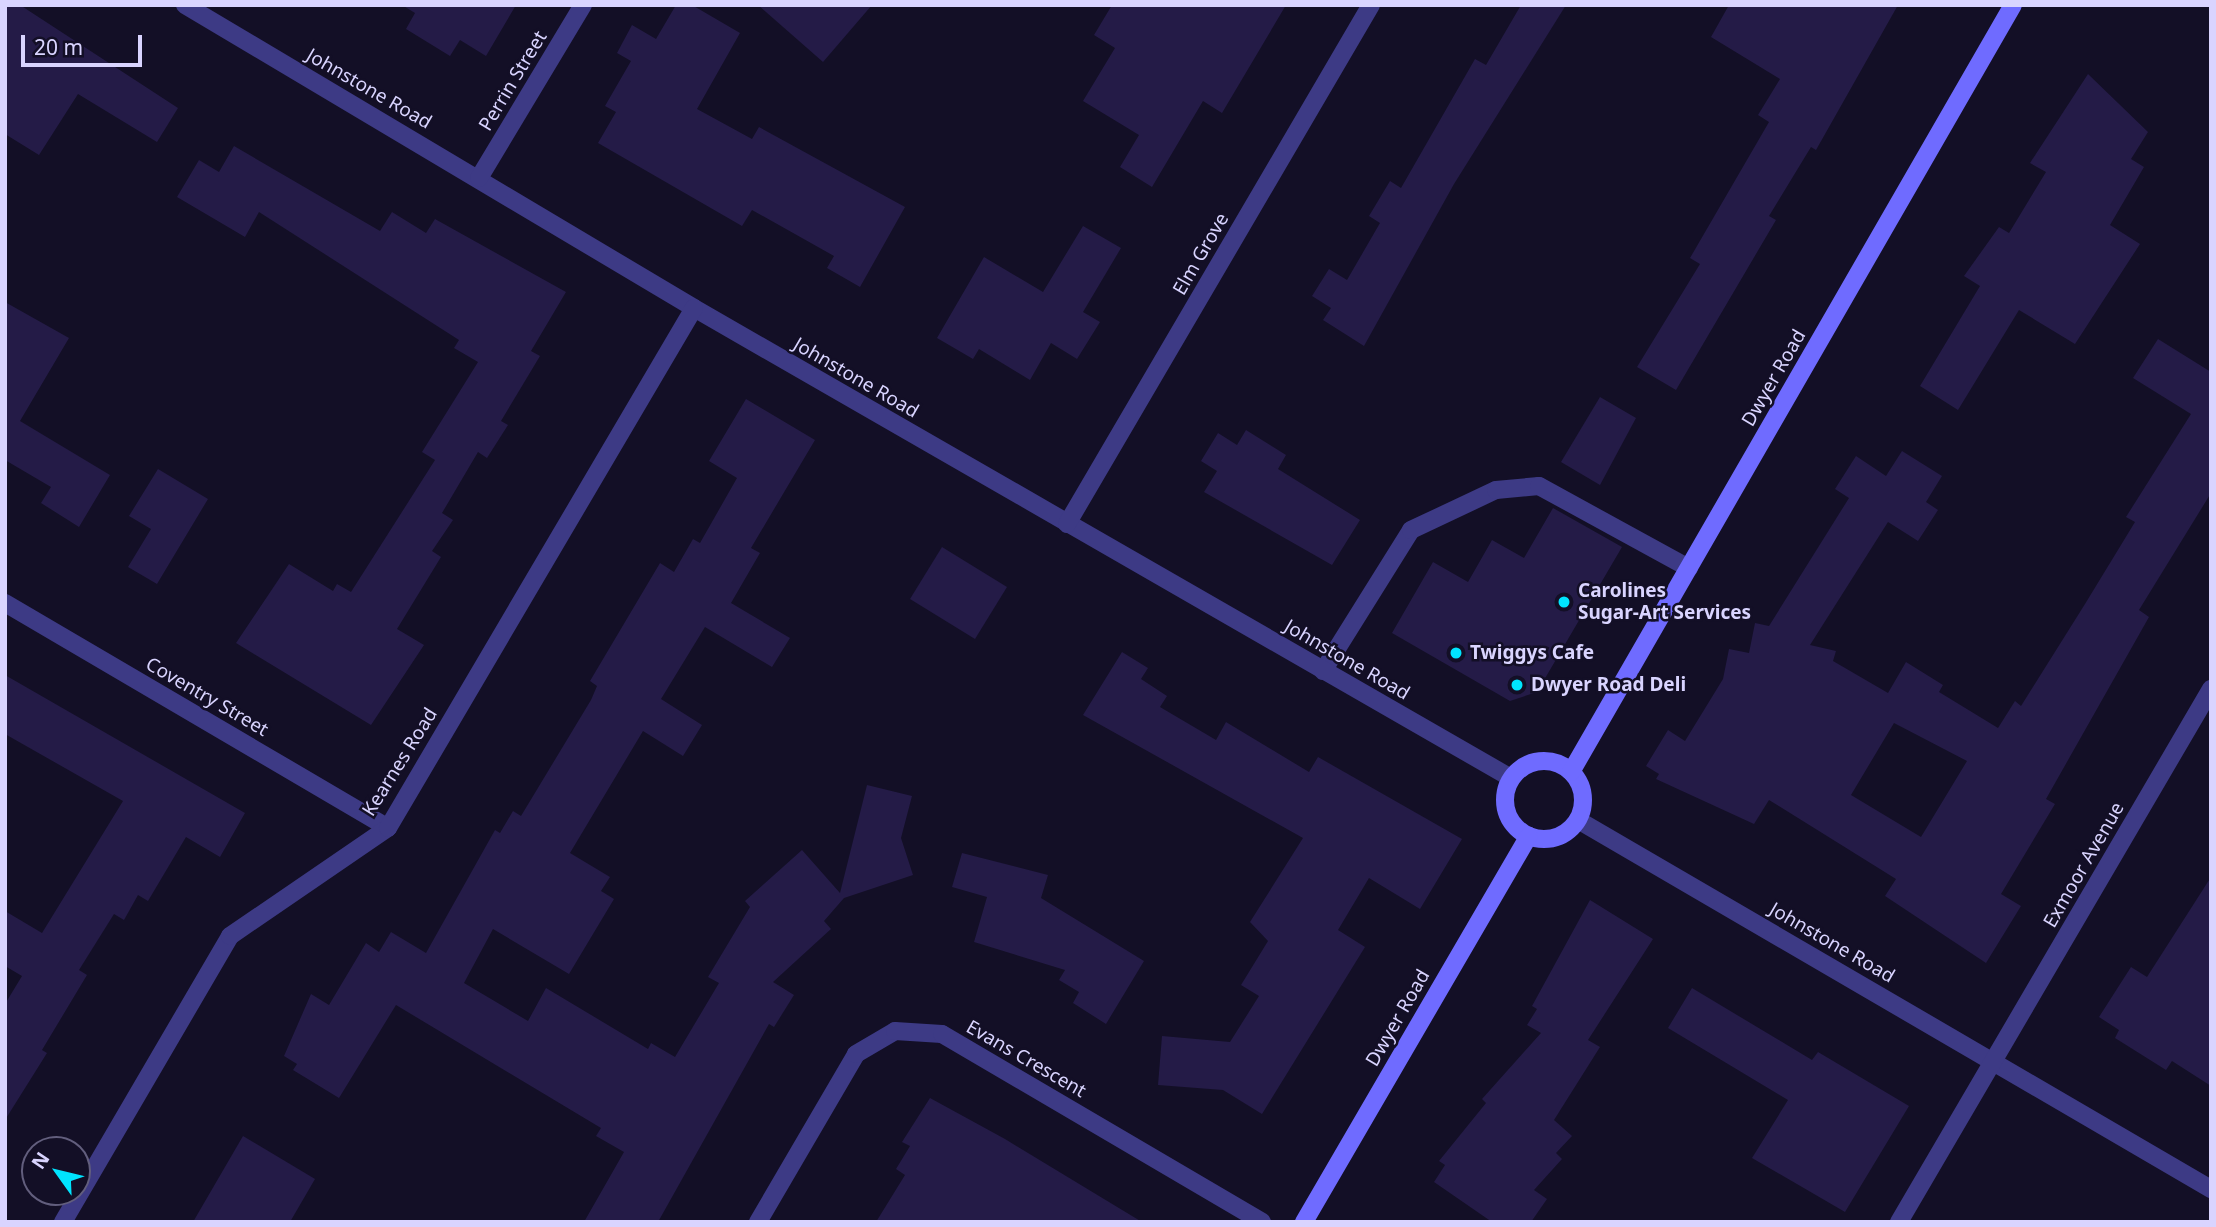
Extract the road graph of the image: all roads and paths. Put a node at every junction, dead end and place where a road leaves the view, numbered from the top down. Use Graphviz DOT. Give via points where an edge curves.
graph roads {
  1 [pos="185,5"];
  2 [pos="583,5"];
  3 [pos="1371,5"];
  4 [pos="2013,5"];
  5 [pos="479,178"];
  6 [pos="694,308"];
  7 [pos="1067,524"];
  8 [pos="1689,568"];
  9 [pos="5,603"];
  10 [pos="1323,671"];
  11 [pos="2211,689"];
  12 [pos="1571,772"];
  13 [pos="1511,778"];
  14 [pos="1578,820"];
  15 [pos="388,828"];
  16 [pos="1529,836"];
  17 [pos="1993,1061"];
  18 [pos="2211,1189"];
  19 [pos="63,1222"];
  20 [pos="758,1222"];
  21 [pos="1262,1222"];
  22 [pos="1304,1222"];
  23 [pos="1899,1222"];
  1 -- 5 [label="street, Johnstone Road"];
  2 -- 5 [label="street, Perrin Street"];
  3 -- 7 [label="street, Elm Grove"];
  4 -- 8 [label="street, Dwyer Road"];
  5 -- 6 [label="street, Johnstone Road"];
  6 -- 7 [label="street, Johnstone Road"];
  6 -- 15 [label="street, Kearnes Road"];
  7 -- 10 [label="street, Johnstone Road"];
  8 -- 10 [label="street" via="1539,486 1496,490 1411,530"];
  8 -- 12 [label="street, Dwyer Road"];
  9 -- 15 [label="street, Coventry Street"];
  10 -- 13 [label="street, Johnstone Road"];
  11 -- 17 [label="street, Exmoor Avenue"];
  12 -- 13 [label="street" via="1546,760"];
  12 -- 14 [label="street" via="1583,796"];
  13 -- 16 [label="street" via="1505,805"];
  14 -- 16 [label="street" via="1556,837"];
  14 -- 17 [label="street, Johnstone Road"];
  15 -- 19 [label="street, Kearnes Road" via="230,936"];
  16 -- 22 [label="street, Dwyer Road"];
  17 -- 18 [label="street, Johnstone Road"];
  17 -- 23 [label="street"];
  20 -- 21 [label="street, Evans Crescent" via="856,1054 895,1031 942,1034"];
}
